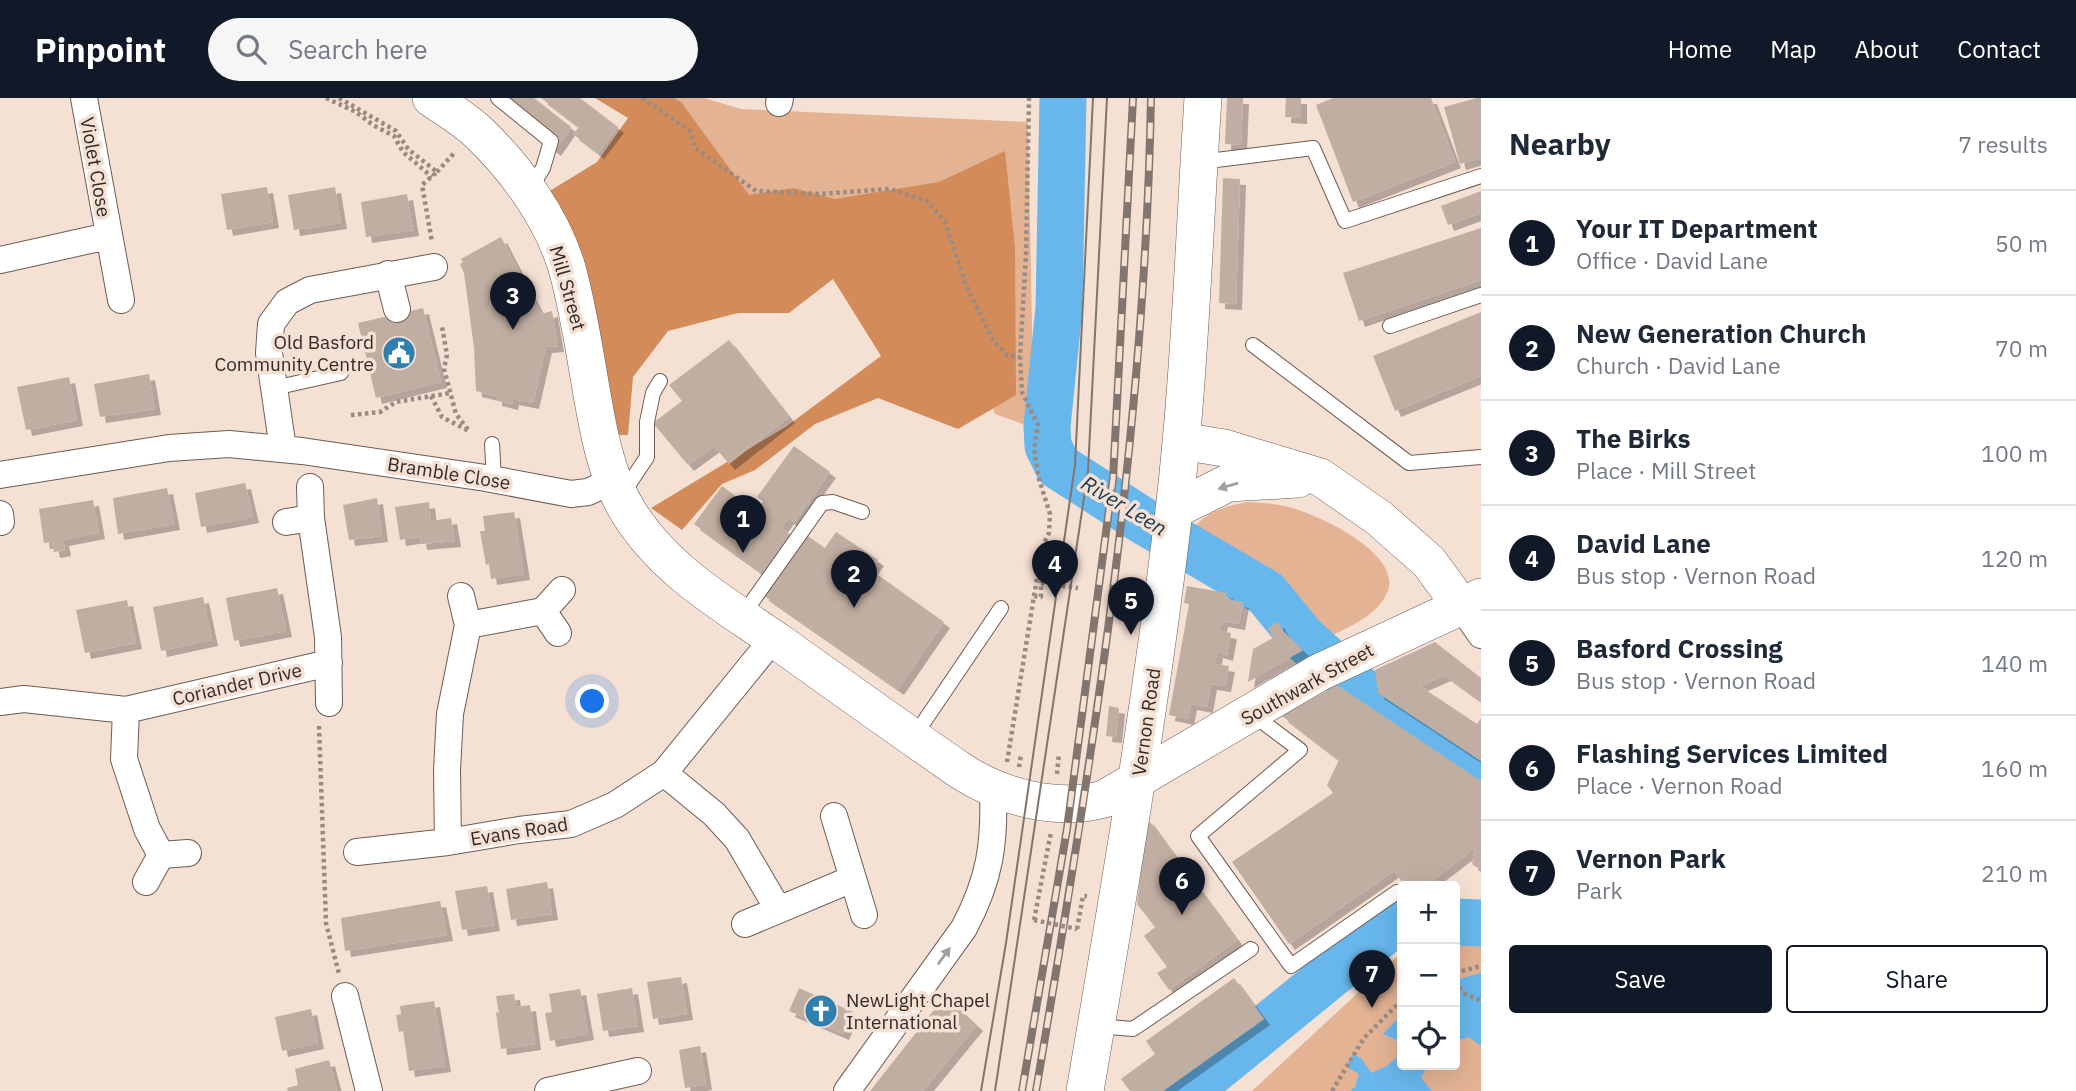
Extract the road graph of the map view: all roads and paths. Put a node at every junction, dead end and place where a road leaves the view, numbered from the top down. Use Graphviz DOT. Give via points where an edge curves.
graph roads {
  1 [pos="84,98"];
  2 [pos="326,98"];
  3 [pos="339,98"];
  4 [pos="431,98"];
  5 [pos="498,98"];
  6 [pos="642,98"];
  7 [pos="1029,98"];
  8 [pos="1203,98"];
  9 [pos="1199,163"];
  10 [pos="1481,176"];
  11 [pos="432,177"];
  12 [pos="528,192"];
  13 [pos="108,236"];
  14 [pos="0,260"];
  15 [pos="425,268"];
  16 [pos="388,274"];
  17 [pos="1481,295"];
  18 [pos="121,300"];
  19 [pos="397,309"];
  20 [pos="442,326"];
  21 [pos="1390,326"];
  22 [pos="1252,345"];
  23 [pos="1020,357"];
  24 [pos="341,373"];
  25 [pos="660,381"];
  26 [pos="274,388"];
  27 [pos="450,393"];
  28 [pos="431,396"];
  29 [pos="351,415"];
  30 [pos="1181,441"];
  31 [pos="492,444"];
  32 [pos="283,449"];
  33 [pos="1481,457"];
  34 [pos="0,475"];
  35 [pos="1320,477"];
  36 [pos="494,480"];
  37 [pos="310,487"];
  38 [pos="616,489"];
  39 [pos="1174,510"];
  40 [pos="862,512"];
  41 [pos="0,514"];
  42 [pos="1,522"];
  43 [pos="1078,588"];
  44 [pos="562,590"];
  45 [pos="461,596"];
  46 [pos="1034,596"];
  47 [pos="1001,608"];
  48 [pos="1474,613"];
  49 [pos="741,617"];
  50 [pos="468,625"];
  51 [pos="773,639"];
  52 [pos="329,663"];
  53 [pos="0,702"];
  54 [pos="329,703"];
  55 [pos="126,710"];
  56 [pos="1251,713"];
  57 [pos="913,738"];
  58 [pos="1059,754"];
  59 [pos="664,773"];
  60 [pos="999,779"];
  61 [pos="1057,780"];
  62 [pos="1138,780"];
  63 [pos="834,816"];
  64 [pos="1052,827"];
  65 [pos="448,842"];
  66 [pos="357,852"];
  67 [pos="188,853"];
  68 [pos="161,855"];
  69 [pos="852,879"];
  70 [pos="146,882"];
  71 [pos="1397,892"];
  72 [pos="1083,896"];
  73 [pos="778,909"];
  74 [pos="864,915"];
  75 [pos="745,924"];
  76 [pos="1251,949"];
  77 [pos="1481,966"];
  78 [pos="1460,972"];
  79 [pos="1460,988"];
  80 [pos="345,996"];
  81 [pos="1481,1001"];
  82 [pos="1397,1005"];
  83 [pos="1096,1026"];
  84 [pos="638,1071"];
  85 [pos="585,1087"];
  86 [pos="369,1091"];
  87 [pos="548,1091"];
  88 [pos="847,1091"];
  89 [pos="1085,1091"];
  90 [pos="1332,1091"];
  1 -- 13 [label="street, Violet Close"];
  2 -- 11 [label="path" via="394,136 403,152"];
  3 -- 11 [label="path" via="396,131 408,149 437,172"];
  4 -- 12 [label="main road, Mill Street" via="477,131"];
  5 -- 12 [label="lane" via="551,141 543,168"];
  6 -- 23 [label="path" via="690,131 695,148 756,191 820,194 889,189 928,201 945,222 966,285 993,340 1007,355"];
  7 -- 23 [label="path"];
  8 -- 9 [label="main road, Vernon Road"];
  9 -- 10 [label="lane" via="1313,148 1345,220"];
  9 -- 30 [label="main road, Vernon Road"];
  11 -- 15 [label="path" via="422,185 433,248"];
  12 -- 38 [label="main road, Mill Street" via="566,266 594,411"];
  13 -- 14 [label="street, Violet Close"];
  13 -- 18 [label="street, Violet Close"];
  15 -- 16 [label="street"];
  16 -- 19 [label="street"];
  16 -- 26 [label="street" via="310,290 287,302 271,324"];
  17 -- 21 [label="lane"];
  20 -- 27 [label="path"];
  22 -- 33 [label="lane" via="1409,463"];
  23 -- 46 [label="path" via="1022,392 1038,425 1034,449 1050,514"];
  24 -- 26 [label="lane"];
  25 -- 38 [label="lane" via="647,422 647,457"];
  26 -- 32 [label="street"];
  27 -- 28 [label="path"];
  27 -- 28 [label="path" via="456,414 469,431 442,417"];
  28 -- 29 [label="path" via="396,402 380,412"];
  30 -- 35 [label="main road" via="1224,448"];
  30 -- 39 [label="main road, Vernon Road"];
  31 -- 36 [label="lane"];
  32 -- 34 [label="street, Bramble Close" via="229,444 169,448"];
  32 -- 36 [label="street, Bramble Close"];
  35 -- 39 [label="main road, one-way" via="1228,483"];
  35 -- 48 [label="main road" via="1379,518 1429,562"];
  36 -- 38 [label="street, Bramble Close" via="571,494"];
  37 -- 52 [label="street, Coriander Drive" via="298,520 324,611"];
  38 -- 49 [label="main road, Mill Street" via="650,544 705,594"];
  39 -- 62 [label="main road, Vernon Road"];
  40 -- 49 [label="lane" via="822,503"];
  41 -- 42 [label="street"];
  43 -- 46 [label="path" via="1041,583 1041,597"];
  44 -- 50 [label="street" via="551,622"];
  45 -- 50 [label="street"];
  46 -- 60 [label="path"];
  47 -- 57 [label="lane"];
  48 -- 56 [label="main road, Southwark Street" via="1333,666"];
  49 -- 51 [label="main road, Mill Street"];
  50 -- 65 [label="street" via="450,714"];
  51 -- 57 [label="main road, Mill Street"];
  51 -- 59 [label="street, Evans Road"];
  52 -- 54 [label="street"];
  52 -- 55 [label="street, Coriander Drive"];
  53 -- 55 [label="street, Coriander Drive" via="24,699"];
  54 -- 80 [label="path" via="319,723 326,923"];
  55 -- 68 [label="street" via="124,760 147,829"];
  56 -- 62 [label="main road, Southwark Street"];
  56 -- 71 [label="lane" via="1300,750 1198,836 1291,966"];
  57 -- 60 [label="main road, Southwark Street" via="961,771"];
  58 -- 61 [label="path"];
  59 -- 65 [label="street, Evans Road" via="615,806 571,824"];
  59 -- 73 [label="street" via="737,839"];
  60 -- 62 [label="main road, Southwark Street" via="1015,796 1083,804 1104,799"];
  88 -- 60 [label="street, one-way" via="964,928 977,903 993,842"];
  62 -- 83 [label="main road, Vernon Road"];
  63 -- 69 [label="street"];
  64 -- 72 [label="path, bridge" via="1034,920 1077,929"];
  65 -- 66 [label="street, Evans Road"];
  67 -- 68 [label="street"];
  68 -- 70 [label="street"];
  69 -- 73 [label="street"];
  69 -- 74 [label="street"];
  73 -- 75 [label="street"];
  76 -- 83 [label="lane" via="1133,1029"];
  77 -- 78 [label="path"];
  79 -- 81 [label="path"];
  80 -- 86 [label="street"];
  82 -- 90 [label="path" via="1364,1038"];
  83 -- 89 [label="main road, Vernon Road"];
  84 -- 85 [label="street"];
  85 -- 87 [label="street"];
}
